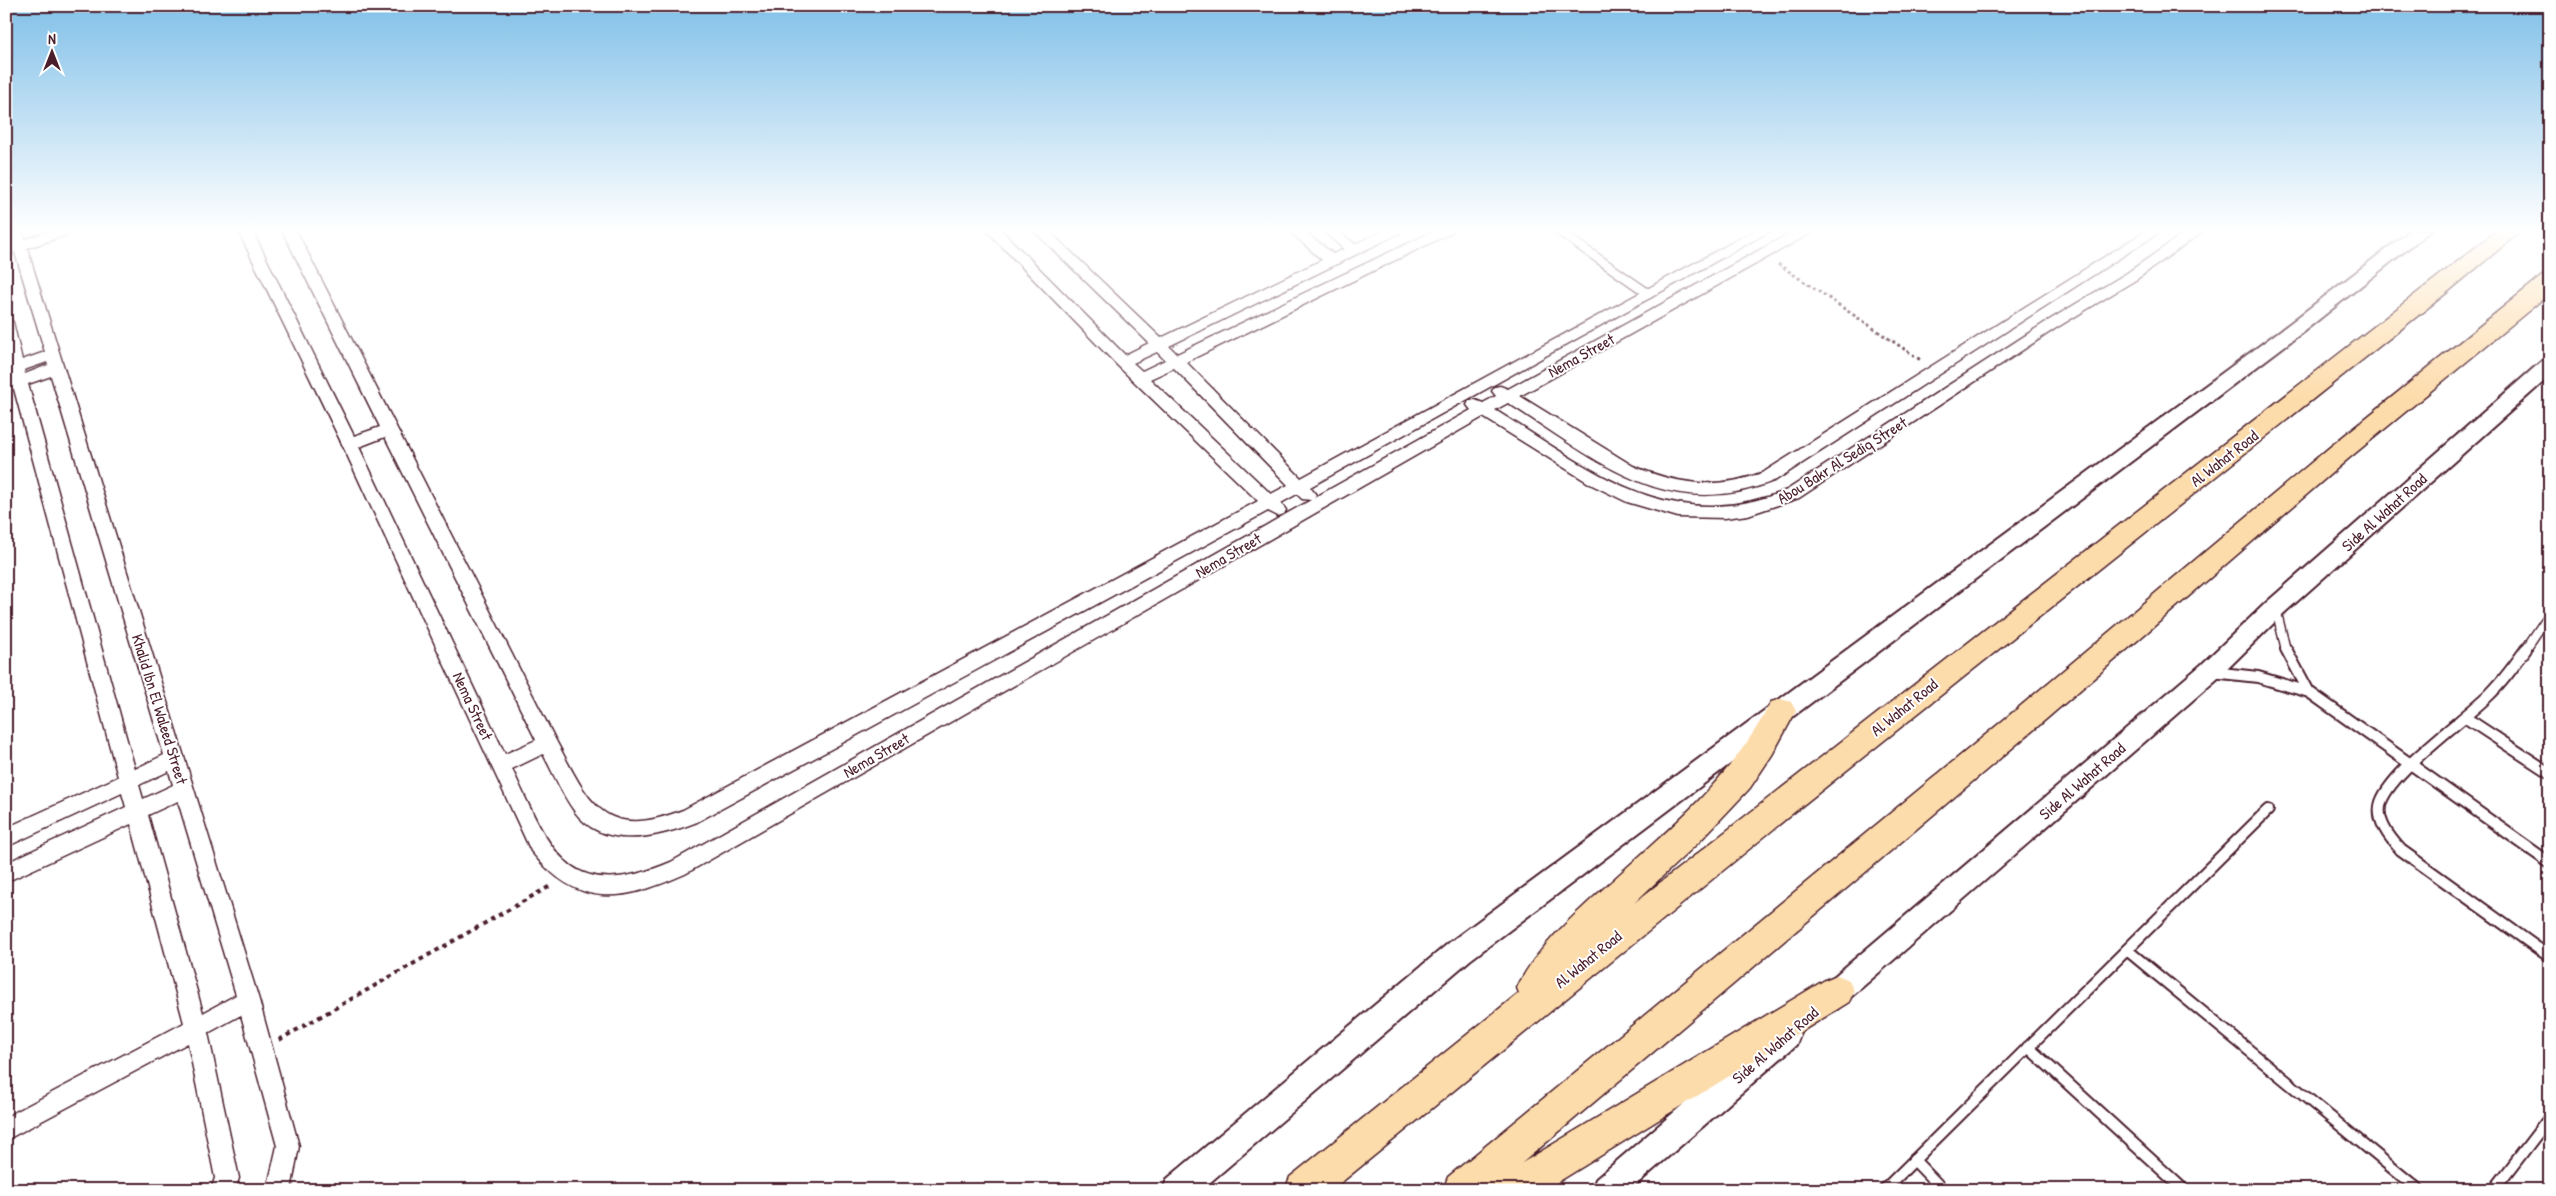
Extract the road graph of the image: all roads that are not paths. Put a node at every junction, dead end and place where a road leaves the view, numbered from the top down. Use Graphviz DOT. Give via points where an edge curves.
graph roads {
  1 [pos="29,286"];
  2 [pos="272,286"];
  3 [pos="317,286"];
  4 [pos="1048,286"];
  5 [pos="1098,286"];
  6 [pos="1278,286"];
  7 [pos="1331,286"];
  8 [pos="1637,286"];
  9 [pos="1664,286"];
  10 [pos="1706,286"];
  11 [pos="2068,286"];
  12 [pos="2116,286"];
  13 [pos="2350,286"];
  14 [pos="2441,286"];
  15 [pos="2544,286"];
  16 [pos="1649,294"];
  17 [pos="6,322"];
  18 [pos="1158,344"];
  19 [pos="55,361"];
  20 [pos="1176,361"];
  21 [pos="1123,362"];
  22 [pos="2550,365"];
  23 [pos="12,376"];
  24 [pos="1140,378"];
  25 [pos="1486,383"];
  26 [pos="1508,396"];
  27 [pos="1462,397"];
  28 [pos="1482,410"];
  29 [pos="389,430"];
  30 [pos="350,444"];
  31 [pos="1300,486"];
  32 [pos="1270,502"];
  33 [pos="1316,505"];
  34 [pos="1288,520"];
  35 [pos="2276,607"];
  36 [pos="2550,613"];
  37 [pos="2209,672"];
  38 [pos="2309,692"];
  39 [pos="1781,711"];
  40 [pos="2466,718"];
  41 [pos="547,743"];
  42 [pos="175,759"];
  43 [pos="2413,764"];
  44 [pos="501,765"];
  45 [pos="2550,773"];
  46 [pos="128,782"];
  47 [pos="184,789"];
  48 [pos="2268,810"];
  49 [pos="136,812"];
  50 [pos="6,838"];
  51 [pos="2550,863"];
  52 [pos="6,873"];
  53 [pos="2127,950"];
  54 [pos="2550,957"];
  55 [pos="1837,991"];
  56 [pos="248,1000"];
  57 [pos="1512,1019"];
  58 [pos="196,1027"];
  59 [pos="2028,1047"];
  60 [pos="2550,1117"];
  61 [pos="6,1129"];
  62 [pos="1914,1160"];
  63 [pos="223,1190"];
  64 [pos="280,1190"];
  65 [pos="1178,1190"];
  66 [pos="1303,1190"];
  67 [pos="1461,1190"];
  68 [pos="1511,1190"];
  69 [pos="1607,1190"];
  70 [pos="1884,1190"];
  71 [pos="1943,1190"];
  72 [pos="2184,1190"];
  73 [pos="2419,1190"];
  74 [pos="2494,1190"];
  1 -- 19 [label="street, Khalid Ibn El Waleed Street"];
  2 -- 30 [label="street, Nema Street"];
  3 -- 29 [label="street, Nema Street"];
  4 -- 21 [label="street"];
  5 -- 18 [label="street"];
  6 -- 18 [label="street"];
  7 -- 20 [label="street"];
  8 -- 16 [label="lane"];
  9 -- 16 [label="street, Nema Street"];
  10 -- 26 [label="street, Nema Street"];
  11 -- 26 [label="street, Abou Bakr Al Sediq Street" via="1753,484 1713,491 1683,489 1647,480"];
  12 -- 28 [label="street, Abou Bakr Al Sediq Street" via="1793,494 1747,511 1692,513 1636,500 1610,488"];
  13 -- 39 [label="street"];
  14 -- 57 [label="highway, Al Wahat Road"];
  15 -- 67 [label="highway" via="2338,453 2027,718"];
  16 -- 25 [label="street, Nema Street"];
  17 -- 23 [label="street"];
  18 -- 20 [label="street"];
  18 -- 21 [label="street"];
  19 -- 23 [label="street"];
  19 -- 42 [label="street, Khalid Ibn El Waleed Street"];
  20 -- 24 [label="street"];
  20 -- 31 [label="street"];
  21 -- 24 [label="street"];
  22 -- 35 [label="street, Side Al Wahat Road"];
  23 -- 46 [label="street"];
  24 -- 32 [label="street"];
  25 -- 26 [label="street, Abou Bakr Al Sediq Street"];
  25 -- 27 [label="street, Nema Street"];
  26 -- 28 [label="street, Nema Street"];
  27 -- 28 [label="street, Abou Bakr Al Sediq Street"];
  27 -- 31 [label="street, Nema Street"];
  28 -- 33 [label="street, Nema Street"];
  29 -- 30 [label="street"];
  29 -- 41 [label="street, Nema Street"];
  30 -- 44 [label="street, Nema Street"];
  31 -- 32 [label="street, Nema Street"];
  31 -- 33 [label="street"];
  32 -- 34 [label="street"];
  32 -- 41 [label="street, Nema Street" via="675,823 642,830 612,827 600,822 582,806"];
  33 -- 34 [label="street, Nema Street"];
  34 -- 44 [label="street, Nema Street" via="671,871 639,883 600,886 567,876 554,867 538,845"];
  35 -- 37 [label="street, Side Al Wahat Road"];
  35 -- 38 [label="lane" via="2277,623 2288,656"];
  36 -- 40 [label="lane" via="2514,665"];
  37 -- 38 [label="lane" via="2258,677"];
  37 -- 55 [label="street, Side Al Wahat Road"];
  38 -- 43 [label="lane"];
  39 -- 57 [label="highway" via="1765,742 1739,778 1714,806 1575,938"];
  39 -- 65 [label="street" via="1460,951"];
  40 -- 43 [label="lane"];
  40 -- 45 [label="lane"];
  41 -- 44 [label="street"];
  42 -- 46 [label="street"];
  42 -- 47 [label="street, Khalid Ibn El Waleed Street"];
  43 -- 51 [label="lane"];
  43 -- 54 [label="lane" via="2381,801 2381,819 2392,840 2413,860"];
  46 -- 49 [label="street"];
  46 -- 50 [label="street"];
  47 -- 49 [label="street"];
  47 -- 56 [label="street, Khalid Ibn El Waleed Street"];
  48 -- 53 [label="lane"];
  49 -- 52 [label="street"];
  49 -- 58 [label="street"];
  53 -- 59 [label="lane"];
  53 -- 73 [label="lane"];
  55 -- 68 [label="highway"];
  55 -- 69 [label="street, Side Al Wahat Road"];
  56 -- 58 [label="street"];
  56 -- 64 [label="street, Khalid Ibn El Waleed Street" via="288,1146"];
  57 -- 66 [label="highway, Al Wahat Road"];
  58 -- 61 [label="street"];
  58 -- 63 [label="street" via="227,1178"];
  59 -- 62 [label="lane"];
  59 -- 72 [label="lane"];
  60 -- 74 [label="lane"];
  62 -- 70 [label="lane"];
  62 -- 71 [label="lane"];
}
